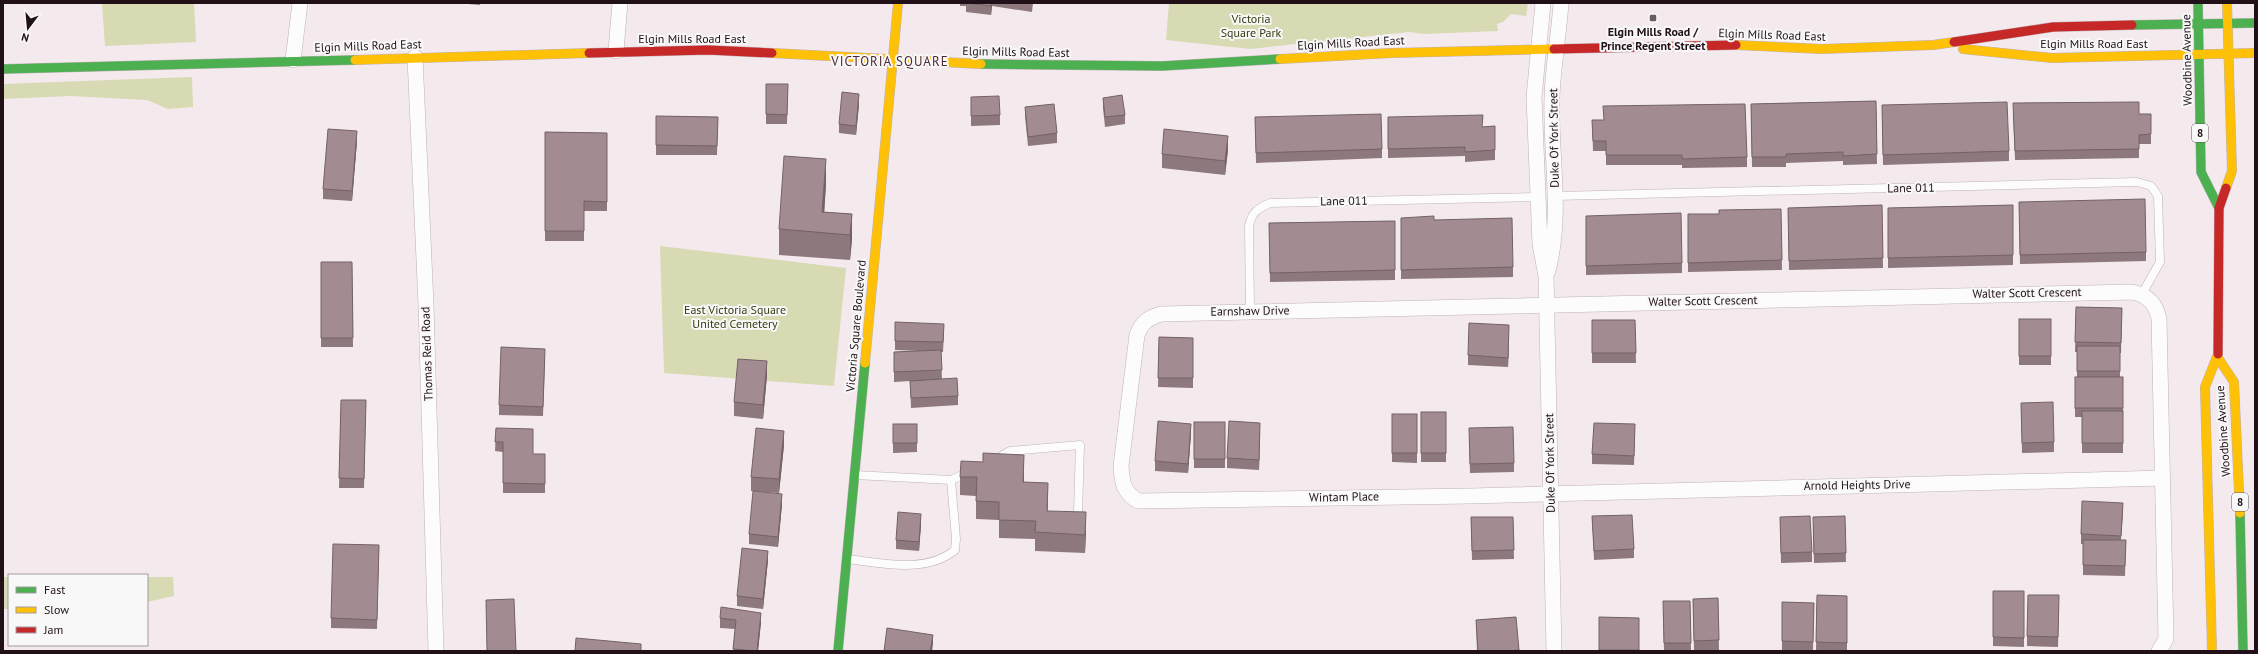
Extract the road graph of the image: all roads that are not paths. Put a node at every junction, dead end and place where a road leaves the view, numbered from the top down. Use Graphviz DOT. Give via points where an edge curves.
graph roads {
  1 [pos="300,3"];
  2 [pos="620,3"];
  3 [pos="898,3"];
  4 [pos="1543,3"];
  5 [pos="1561,3"];
  6 [pos="2198,3"];
  7 [pos="2227,3"];
  8 [pos="2228,23"];
  9 [pos="2255,23"];
  10 [pos="2198,24"];
  11 [pos="1933,45"];
  12 [pos="1557,48"];
  13 [pos="1539,49"];
  14 [pos="616,51"];
  15 [pos="2229,53"];
  16 [pos="2255,53"];
  17 [pos="2198,54"];
  18 [pos="415,57"];
  19 [pos="891,59"];
  20 [pos="293,60"];
  21 [pos="3,69"];
  22 [pos="1556,196"];
  23 [pos="1538,197"];
  24 [pos="2219,208"];
  25 [pos="1546,276"];
  26 [pos="2142,294"];
  27 [pos="1547,305"];
  28 [pos="1250,311"];
  29 [pos="2218,358"];
  30 [pos="855,476"];
  31 [pos="2163,478"];
  32 [pos="951,480"];
  33 [pos="1551,492"];
  34 [pos="1138,501"];
  35 [pos="2248,512"];
  36 [pos="1078,513"];
  37 [pos="847,560"];
  38 [pos="436,651"];
  39 [pos="838,651"];
  40 [pos="1554,651"];
  41 [pos="2159,651"];
  42 [pos="2212,651"];
  43 [pos="2243,651"];
  1 -- 20 [label="street"];
  2 -- 14 [label="street"];
  3 -- 19 [label="main road, Victoria Square Boulevard"];
  4 -- 13 [label="street, Duke Of York Street"];
  5 -- 12 [label="street, Duke Of York Street"];
  6 -- 10 [label="main road, Woodbine Avenue / 8"];
  7 -- 8 [label="main road, Woodbine Avenue"];
  8 -- 9 [label="main road, Elgin Mills Road East"];
  8 -- 10 [label="main road, Elgin Mills Road East"];
  8 -- 15 [label="main road, Woodbine Avenue"];
  10 -- 11 [label="main road, Elgin Mills Road East" via="2053,27"];
  10 -- 17 [label="main road, Woodbine Avenue / 8"];
  11 -- 12 [label="main road, Elgin Mills Road East" via="1822,49 1748,45"];
  11 -- 17 [label="main road, Elgin Mills Road East" via="2052,58"];
  12 -- 13 [label="main road, Elgin Mills Road East"];
  12 -- 22 [label="street, Duke Of York Street" via="1552,97"];
  13 -- 19 [label="main road, Elgin Mills Road East" via="1392,53 1162,66 974,64"];
  13 -- 23 [label="street, Duke Of York Street" via="1534,97"];
  14 -- 18 [label="main road, Elgin Mills Road East"];
  14 -- 19 [label="main road, Elgin Mills Road East" via="722,50"];
  15 -- 16 [label="main road, Elgin Mills Road East"];
  15 -- 17 [label="main road, Elgin Mills Road East"];
  15 -- 24 [label="main road, Woodbine Avenue" via="2232,171"];
  17 -- 24 [label="main road, Woodbine Avenue / 8" via="2201,172"];
  18 -- 20 [label="main road, Elgin Mills Road East"];
  18 -- 38 [label="street, Thomas Reid Road"];
  19 -- 30 [label="main road, Victoria Square Boulevard"];
  20 -- 21 [label="main road, Elgin Mills Road East"];
  22 -- 25 [label="street, Duke Of York Street" via="1554,245"];
  22 -- 26 [label="lane, Lane 011" via="2137,182 2151,186 2158,196 2160,262"];
  23 -- 25 [label="street, Duke Of York Street" via="1540,244"];
  23 -- 28 [label="lane, Lane 011" via="1270,203 1257,209 1251,216 1249,226"];
  24 -- 29 [label="main road, Woodbine Avenue"];
  25 -- 27 [label="street, Duke Of York Street"];
  26 -- 27 [label="street, Walter Scott Crescent" via="2122,291"];
  26 -- 31 [label="street" via="2154,305 2159,319"];
  27 -- 28 [label="street, Earnshaw Drive"];
  27 -- 33 [label="street, Duke Of York Street"];
  28 -- 34 [label="street, Earnshaw Drive" via="1162,314 1148,318 1141,325 1135,348 1122,466 1122,484 1129,496"];
  29 -- 35 [label="main road, Woodbine Avenue / 8" via="2234,382"];
  29 -- 42 [label="main road, Woodbine Avenue" via="2206,387"];
  30 -- 32 [label="lane"];
  30 -- 37 [label="main road, Victoria Square Boulevard"];
  31 -- 33 [label="street, Arnold Heights Drive"];
  31 -- 41 [label="street" via="2166,639"];
  32 -- 36 [label="lane" via="1010,451 1080,445"];
  32 -- 37 [label="lane" via="956,538 955,550 946,557 908,565"];
  33 -- 34 [label="street, Wintam Place" via="1471,496"];
  33 -- 40 [label="street, Duke Of York Street"];
  35 -- 43 [label="main road, Woodbine Avenue / 8"];
  37 -- 39 [label="main road, Victoria Square Boulevard"];
}
